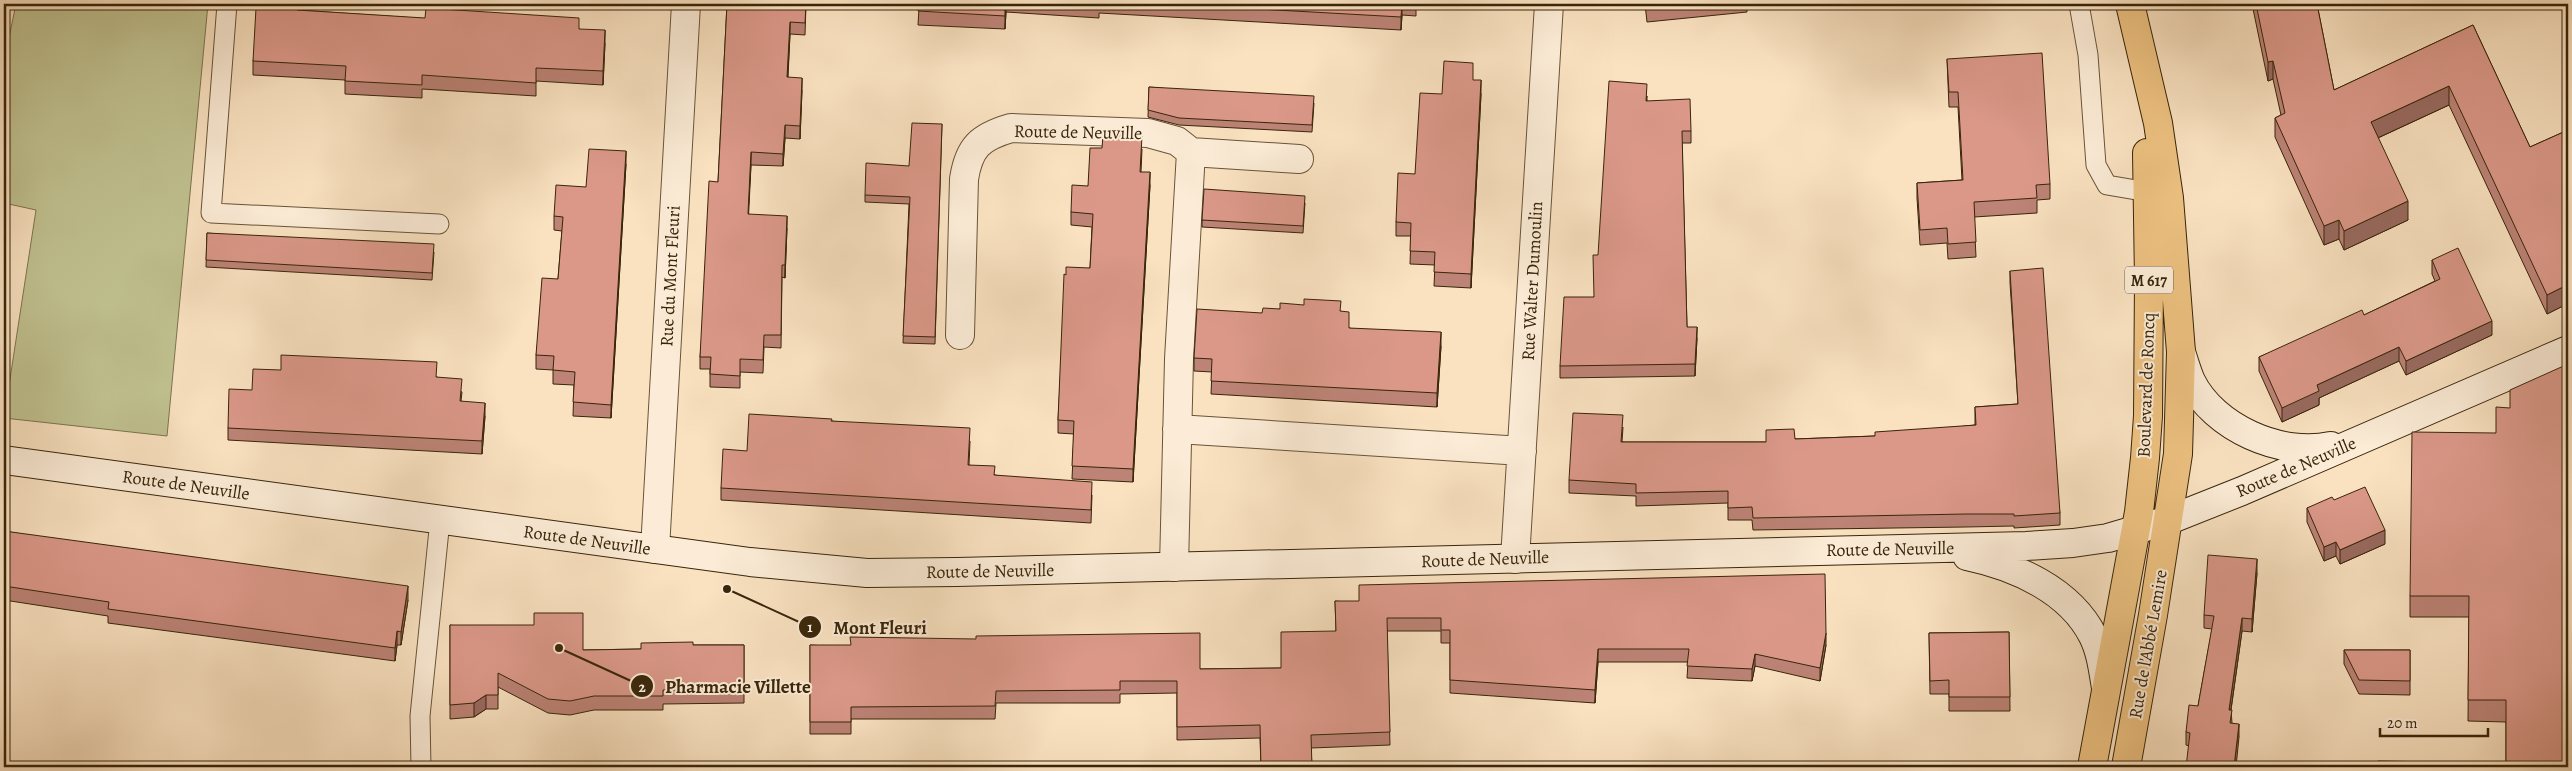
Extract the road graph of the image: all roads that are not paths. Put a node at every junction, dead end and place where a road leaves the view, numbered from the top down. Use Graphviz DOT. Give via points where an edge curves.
graph roads {
  1 [pos="227,4"];
  2 [pos="686,4"];
  3 [pos="1548,4"];
  4 [pos="2078,4"];
  5 [pos="2133,17"];
  6 [pos="1191,152"];
  7 [pos="1299,159"];
  8 [pos="2148,192"];
  9 [pos="440,224"];
  10 [pos="960,335"];
  11 [pos="2568,350"];
  12 [pos="2181,352"];
  13 [pos="1177,429"];
  14 [pos="2359,440"];
  15 [pos="1522,451"];
  16 [pos="4,460"];
  17 [pos="440,520"];
  18 [pos="2169,520"];
  19 [pos="2135,531"];
  20 [pos="654,549"];
  21 [pos="1911,549"];
  22 [pos="1516,558"];
  23 [pos="1174,567"];
  24 [pos="2106,688"];
  25 [pos="421,767"];
  26 [pos="2092,767"];
  27 [pos="2126,767"];
  1 -- 9 [label="lane" via="210,213"];
  2 -- 20 [label="street, Rue du Mont Fleuri"];
  3 -- 15 [label="street, Rue Walter Dumoulin"];
  4 -- 8 [label="lane" via="2088,55 2096,165 2107,185"];
  5 -- 8 [label="main road, Boulevard de Roncq / M 617" via="2147,132"];
  5 -- 12 [label="main road, Boulevard de Roncq / M 617" via="2158,123 2173,241"];
  6 -- 7 [label="street"];
  6 -- 10 [label="street, Route de Neuville" via="1164,135 1148,133 1011,128 983,140 972,149 964,180"];
  6 -- 13 [label="street"];
  8 -- 19 [label="main road, Boulevard de Roncq / M 617" via="2148,416"];
  11 -- 14 [label="street, Route de Neuville"];
  12 -- 14 [label="street" via="2191,381 2200,394 2215,411 2254,437 2298,448 2326,447"];
  12 -- 18 [label="main road, Boulevard de Roncq / M 617" via="2178,454"];
  13 -- 15 [label="street"];
  13 -- 23 [label="street"];
  14 -- 18 [label="street, Route de Neuville"];
  15 -- 22 [label="street, Rue Walter Dumoulin"];
  16 -- 17 [label="street, Route de Neuville"];
  17 -- 20 [label="street, Route de Neuville"];
  17 -- 25 [label="lane" via="420,716"];
  18 -- 19 [label="street, Route de Neuville"];
  18 -- 27 [label="main road, Rue de l'Abbé Lemire / M 617"];
  19 -- 21 [label="street, Route de Neuville" via="2073,543"];
  19 -- 24 [label="main road, Rue de l'Abbé Lemire / M 617"];
  20 -- 23 [label="street, Route de Neuville" via="790,567 867,573"];
  21 -- 22 [label="street, Route de Neuville"];
  21 -- 24 [label="street" via="1989,561 2019,572 2062,599 2093,636"];
  22 -- 23 [label="street, Route de Neuville"];
  24 -- 26 [label="main road, Rue de l'Abbé Lemire / M 617"];
}
